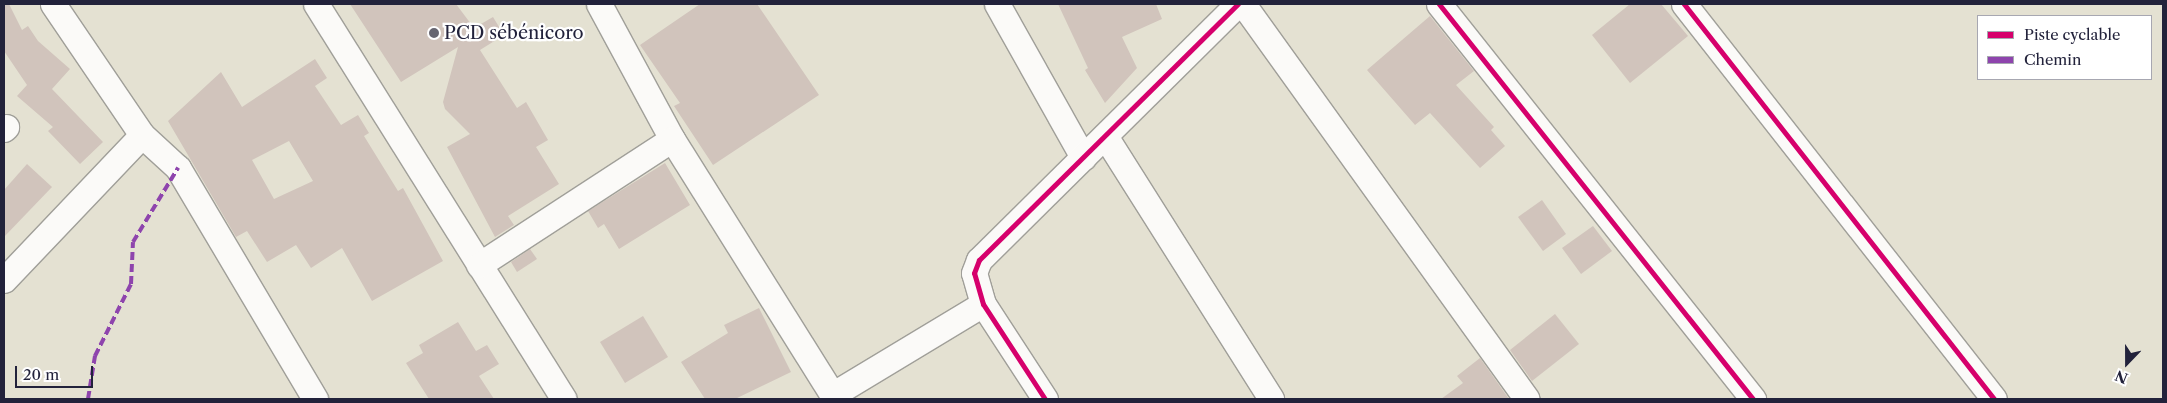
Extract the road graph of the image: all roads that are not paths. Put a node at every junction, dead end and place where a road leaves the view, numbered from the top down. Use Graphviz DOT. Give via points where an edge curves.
graph roads {
  1 [pos="53,4"];
  2 [pos="316,4"];
  3 [pos="598,4"];
  4 [pos="997,4"];
  5 [pos="1238,4"];
  6 [pos="1243,4"];
  7 [pos="1439,4"];
  8 [pos="1684,4"];
  9 [pos="142,135"];
  10 [pos="1104,136"];
  11 [pos="672,139"];
  12 [pos="1083,157"];
  13 [pos="479,265"];
  14 [pos="4,280"];
  15 [pos="983,304"];
  16 [pos="833,397"];
  17 [pos="315,399"];
  18 [pos="564,399"];
  19 [pos="1045,399"];
  20 [pos="1271,399"];
  21 [pos="1527,399"];
  22 [pos="1753,399"];
  23 [pos="1994,399"];
  1 -- 9 [label="street"];
  2 -- 13 [label="street"];
  3 -- 11 [label="street"];
  4 -- 12 [label="street"];
  5 -- 10 [label="street"];
  6 -- 21 [label="street"];
  7 -- 22 [label="street"];
  8 -- 23 [label="street"];
  9 -- 14 [label="street"];
  9 -- 17 [label="street" via="178,168"];
  10 -- 12 [label="street"];
  10 -- 20 [label="street"];
  11 -- 13 [label="street"];
  11 -- 16 [label="street"];
  12 -- 15 [label="street" via="980,260 974,273"];
  13 -- 18 [label="street"];
  15 -- 16 [label="street"];
  15 -- 19 [label="street"];
}
